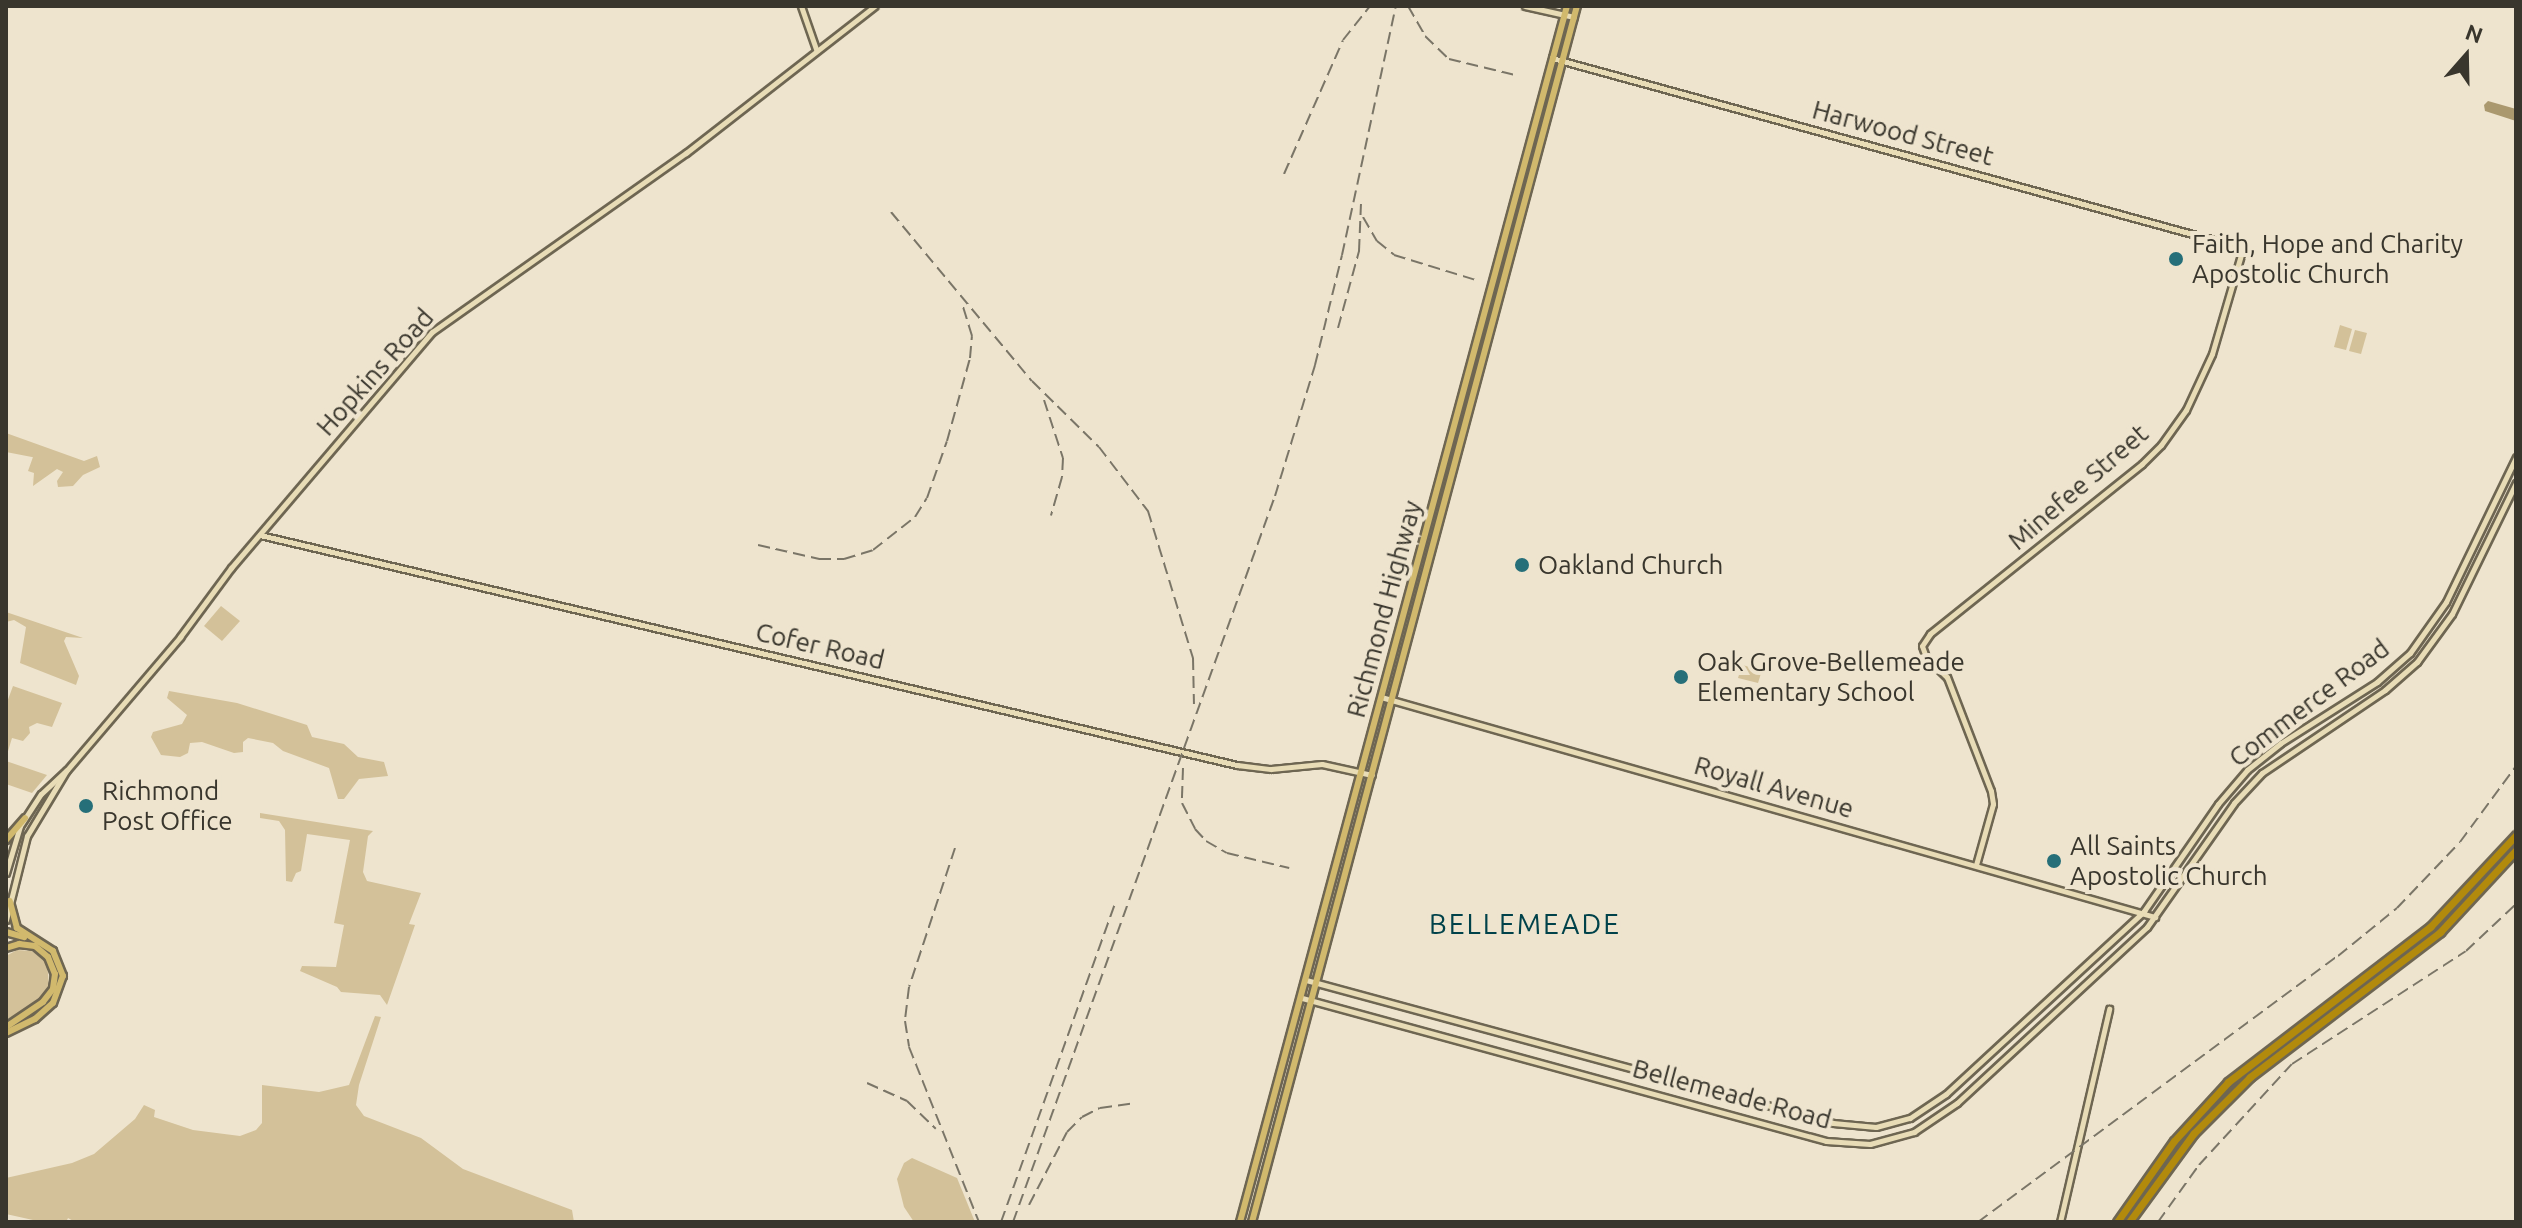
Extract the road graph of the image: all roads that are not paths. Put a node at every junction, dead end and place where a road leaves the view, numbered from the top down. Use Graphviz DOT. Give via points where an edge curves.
graph roads {
  1 [pos="801,6"];
  2 [pos="875,6"];
  3 [pos="1525,6"];
  4 [pos="1567,6"];
  5 [pos="1577,6"];
  6 [pos="1564,15"];
  7 [pos="1574,17"];
  8 [pos="816,49"];
  9 [pos="1552,58"];
  10 [pos="1563,60"];
  11 [pos="2243,248"];
  12 [pos="2516,457"];
  13 [pos="2516,483"];
  14 [pos="260,535"];
  15 [pos="1381,697"];
  16 [pos="1392,700"];
  17 [pos="67,770"];
  18 [pos="1362,771"];
  19 [pos="1372,775"];
  20 [pos="25,818"];
  21 [pos="2516,835"];
  22 [pos="6,840"];
  23 [pos="2516,850"];
  24 [pos="1976,865"];
  25 [pos="6,873"];
  26 [pos="10,901"];
  27 [pos="2142,913"];
  28 [pos="2155,917"];
  29 [pos="6,920"];
  30 [pos="6,932"];
  31 [pos="39,941"];
  32 [pos="6,948"];
  33 [pos="2092,959"];
  34 [pos="2100,970"];
  35 [pos="1306,980"];
  36 [pos="1317,983"];
  37 [pos="1302,998"];
  38 [pos="1312,1001"];
  39 [pos="2109,1009"];
  40 [pos="6,1027"];
  41 [pos="6,1033"];
  42 [pos="1240,1222"];
  43 [pos="1252,1222"];
  44 [pos="2060,1222"];
  45 [pos="2117,1222"];
  46 [pos="2129,1222"];
  1 -- 8 [label="main road"];
  2 -- 8 [label="main road, Hopkins Road"];
  3 -- 6 [label="main road"];
  4 -- 6 [label="main road, Richmond Highway"];
  5 -- 7 [label="main road, Richmond Highway"];
  6 -- 7 [label="main road"];
  6 -- 9 [label="main road, Richmond Highway"];
  7 -- 10 [label="main road, Richmond Highway"];
  8 -- 14 [label="main road, Hopkins Road" via="686,153 432,332"];
  9 -- 10 [label="main road, Harwood Street"];
  9 -- 15 [label="main road, Richmond Highway"];
  10 -- 11 [label="main road, Harwood Street"];
  10 -- 16 [label="main road, Richmond Highway"];
  11 -- 24 [label="main road, Minefee Street" via="2212,354 2186,410 2161,445 1930,634 1923,653 1947,677 1992,796"];
  12 -- 27 [label="main road, Commerce Road" via="2446,602 2421,640 2384,677 2247,770"];
  13 -- 28 [label="main road, Commerce Road" via="2432,645 2385,690 2252,782"];
  14 -- 17 [label="main road, Hopkins Road"];
  14 -- 18 [label="main road, Cofer Road" via="1237,765 1271,769 1322,764"];
  15 -- 16 [label="main road, Royall Avenue"];
  15 -- 18 [label="main road, Richmond Highway"];
  16 -- 19 [label="main road, Richmond Highway"];
  16 -- 24 [label="main road, Royall Avenue"];
  17 -- 20 [label="main road, Hopkins Road" via="56,776"];
  17 -- 26 [label="main road, Hopkins Road" via="27,836"];
  18 -- 19 [label="main road, Cofer Road"];
  18 -- 35 [label="main road, Richmond Highway"];
  19 -- 36 [label="main road, Richmond Highway"];
  20 -- 22 [label="main road"];
  20 -- 25 [label="main road, Hopkins Road"];
  21 -- 45 [label="highway" via="2430,927 2228,1082 2174,1141"];
  23 -- 46 [label="highway" via="2431,939 2250,1077 2194,1133"];
  24 -- 27 [label="main road, Royall Avenue"];
  26 -- 29 [label="main road, Hopkins Road"];
  26 -- 31 [label="main road" via="17,928"];
  27 -- 28 [label="main road, Royall Avenue"];
  27 -- 33 [label="main road, Commerce Road"];
  28 -- 34 [label="main road, Commerce Road"];
  30 -- 31 [label="main road"];
  31 -- 41 [label="main road" via="58,959 61,989 45,1011"];
  32 -- 40 [label="main road" via="35,946 48,957 55,974 53,989 43,1002"];
  33 -- 36 [label="main road, Bellemeade Road" via="1932,1105 1902,1121 1867,1127 1816,1119"];
  34 -- 38 [label="main road, Bellemeade Road" via="1936,1120 1896,1139 1866,1145 1808,1136"];
  35 -- 36 [label="main road, Bellemeade Road"];
  35 -- 37 [label="main road, Richmond Highway"];
  36 -- 38 [label="main road, Richmond Highway"];
  37 -- 38 [label="main road, Bellemeade Road"];
  37 -- 42 [label="main road, Richmond Highway"];
  38 -- 43 [label="main road, Richmond Highway"];
  39 -- 44 [label="main road"];
}
